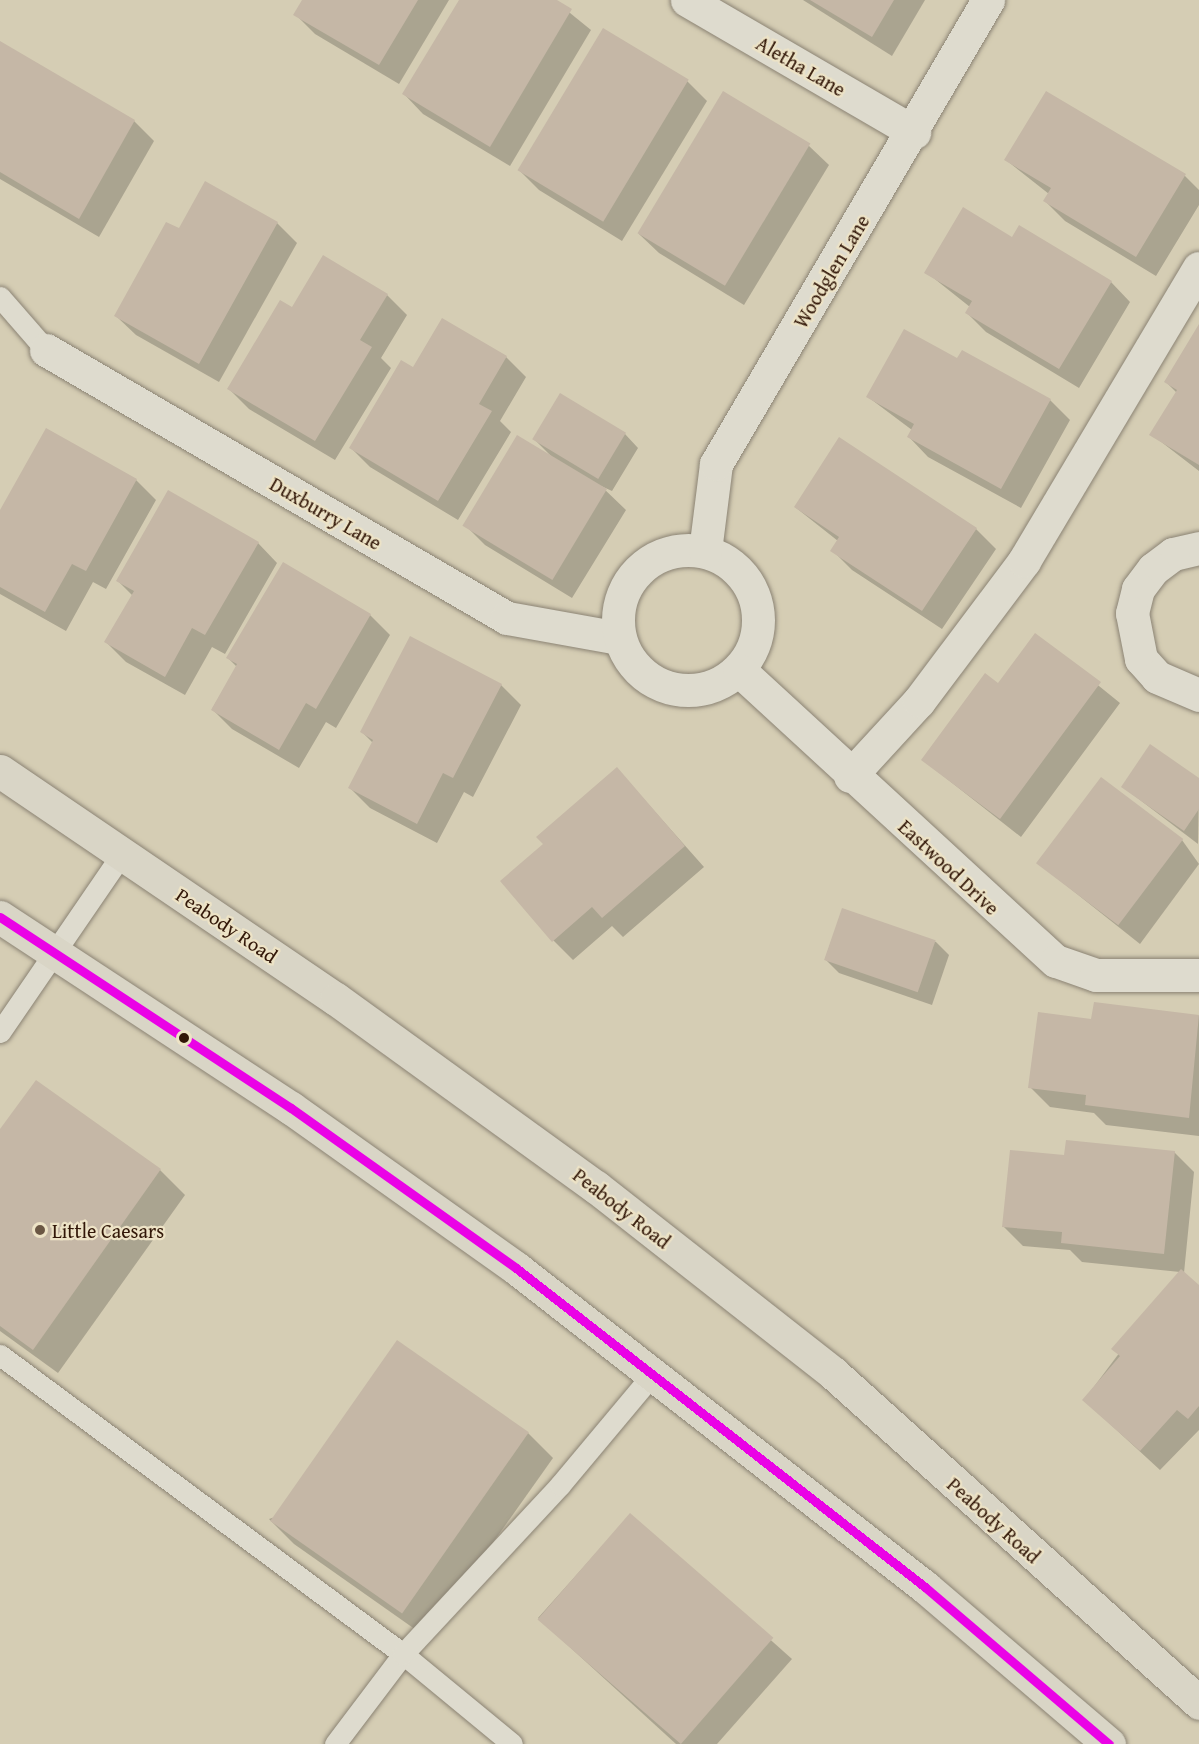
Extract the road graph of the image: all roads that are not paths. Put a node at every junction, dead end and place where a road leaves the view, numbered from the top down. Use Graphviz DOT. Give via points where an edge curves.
graph roads {
  1 [pos="687,0"];
  2 [pos="988,0"];
  3 [pos="914,132"];
  4 [pos="1199,268"];
  5 [pos="1,301"];
  6 [pos="46,350"];
  7 [pos="1199,548"];
  8 [pos="705,551"];
  9 [pos="619,638"];
  10 [pos="739,670"];
  11 [pos="1199,695"];
  12 [pos="0,771"];
  13 [pos="850,776"];
  14 [pos="122,854"];
  15 [pos="0,917"];
  16 [pos="58,951"];
  17 [pos="1199,975"];
  18 [pos="0,1032"];
  19 [pos="0,1355"];
  20 [pos="652,1375"];
  21 [pos="403,1654"];
  22 [pos="1199,1703"];
  23 [pos="335,1744"];
  24 [pos="512,1744"];
  25 [pos="1108,1744"];
  1 -- 3 [label="street, Aletha Lane"];
  2 -- 3 [label="street, Woodglen Lane"];
  3 -- 8 [label="street, Woodglen Lane" via="716,464"];
  4 -- 13 [label="street" via="1024,561 919,701"];
  5 -- 6 [label="lane"];
  6 -- 9 [label="street, Duxburry Lane" via="507,618"];
  7 -- 11 [label="street" via="1173,555 1153,569 1138,589 1132,613 1141,659 1156,677"];
  8 -- 9 [label="street" via="669,552 638,570 620,602"];
  8 -- 10 [label="street" via="737,568 757,600 757,637"];
  9 -- 10 [label="street" via="637,670 670,689 707,689"];
  10 -- 13 [label="street, Eastwood Drive"];
  12 -- 14 [label="main road, Peabody Road"];
  13 -- 17 [label="street, Eastwood Drive" via="1056,961 1096,975"];
  14 -- 16 [label="lane"];
  14 -- 22 [label="main road, Peabody Road" via="336,999 587,1180 833,1372"];
  15 -- 16 [label="main road"];
  16 -- 18 [label="lane"];
  16 -- 20 [label="main road" via="320,1128 516,1268"];
  19 -- 21 [label="lane"];
  20 -- 21 [label="lane" via="560,1485"];
  20 -- 25 [label="main road" via="925,1587"];
  21 -- 23 [label="lane"];
  21 -- 24 [label="lane"];
}
